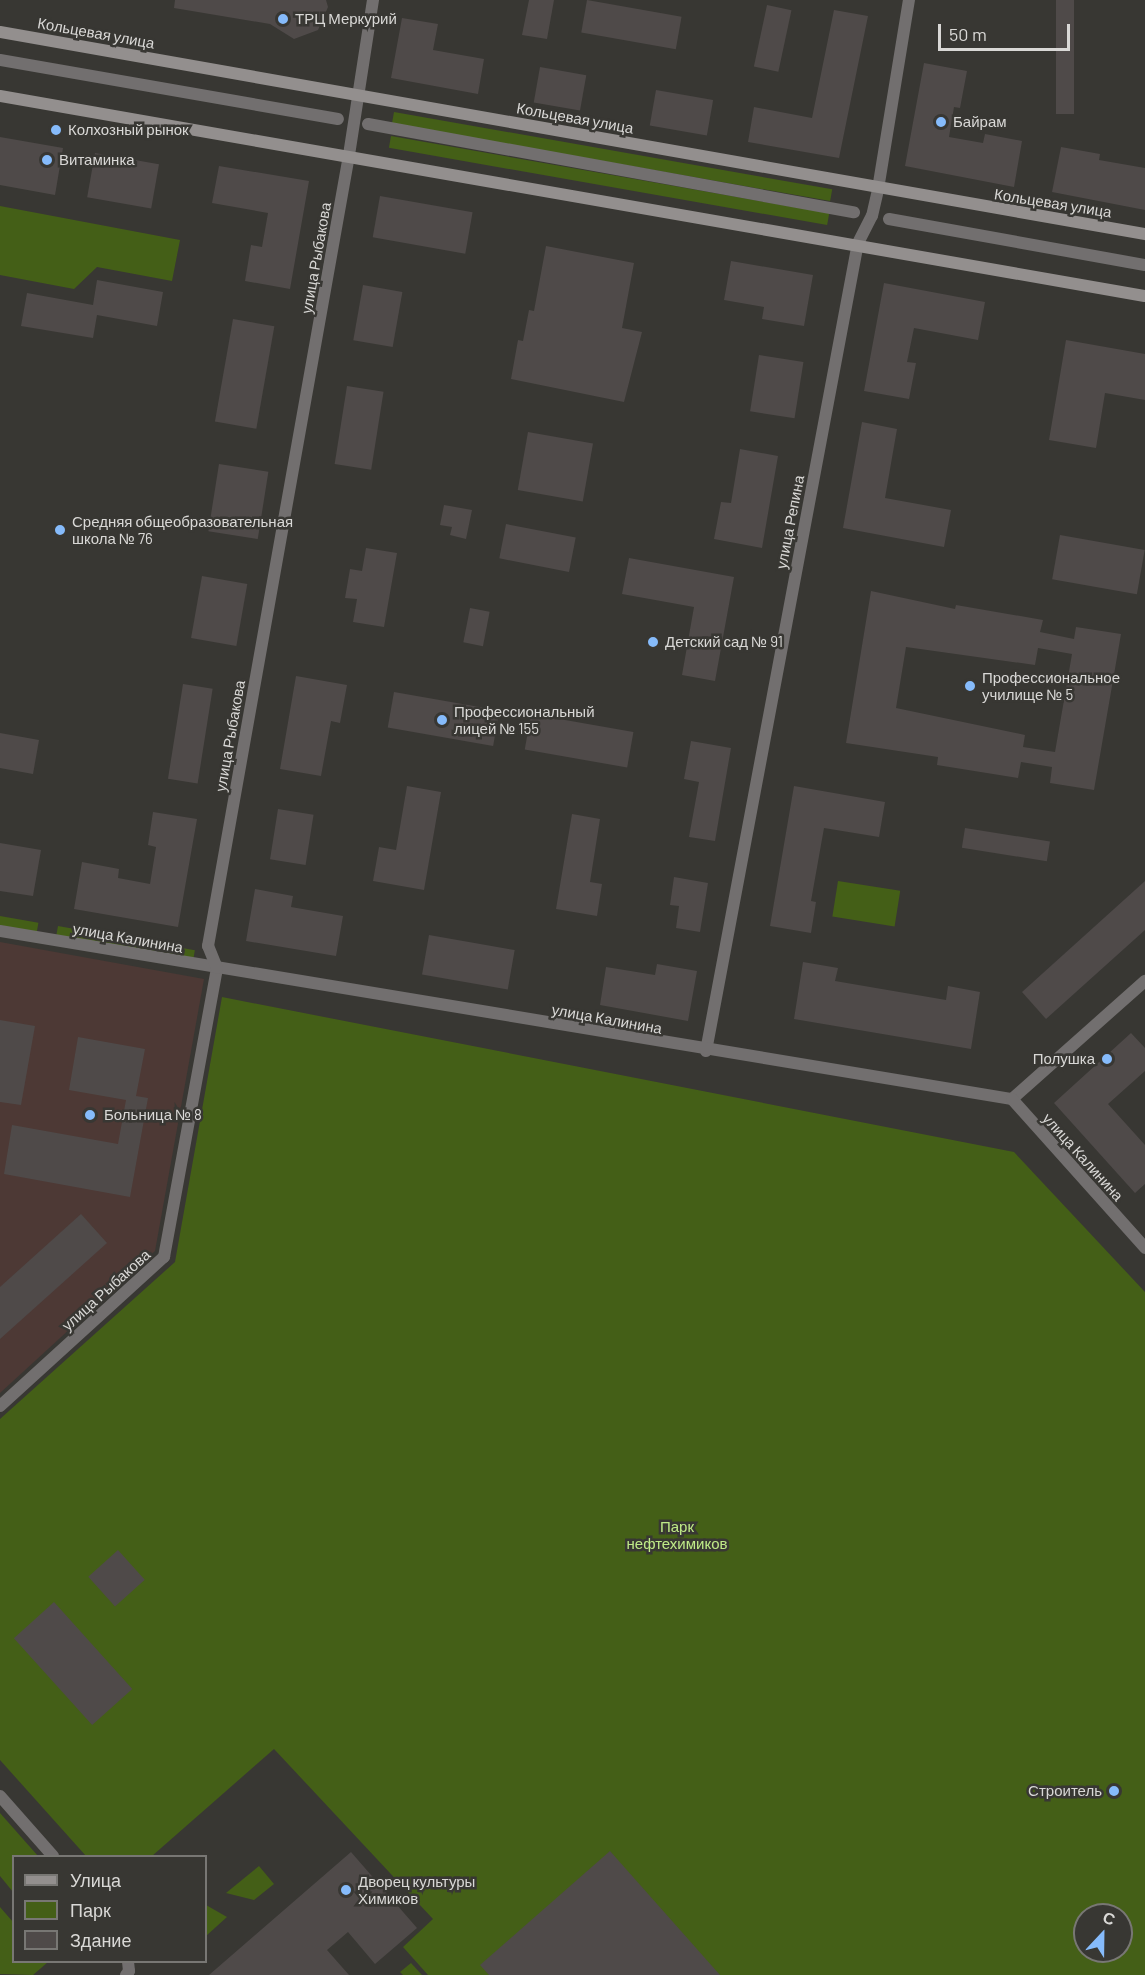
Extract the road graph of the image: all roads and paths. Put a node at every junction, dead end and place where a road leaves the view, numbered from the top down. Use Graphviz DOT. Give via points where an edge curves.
graph roads {
  1 [pos="373,0"];
  2 [pos="909,0"];
  3 [pos="0,32"];
  4 [pos="0,60"];
  5 [pos="357,93"];
  6 [pos="0,96"];
  7 [pos="338,119"];
  8 [pos="368,124"];
  9 [pos="349,155"];
  10 [pos="878,189"];
  11 [pos="854,212"];
  12 [pos="889,219"];
  13 [pos="1145,234"];
  14 [pos="858,243"];
  15 [pos="1145,265"];
  16 [pos="1145,296"];
  17 [pos="0,931"];
  18 [pos="217,968"];
  19 [pos="1145,981"];
  20 [pos="706,1051"];
  21 [pos="1012,1100"];
  22 [pos="1145,1248"];
  23 [pos="0,1406"];
  24 [pos="0,1796"];
  25 [pos="51,1855"];
  1 -- 5 [label="street, улица Рыбакова"];
  2 -- 10 [label="street, улица Репина"];
  3 -- 5 [label="main road, Кольцевая улица"];
  4 -- 7 [label="street"];
  5 -- 9 [label="street, улица Рыбакова"];
  5 -- 10 [label="main road, Кольцевая улица"];
  6 -- 9 [label="main road"];
  8 -- 11 [label="street"];
  9 -- 14 [label="main road"];
  9 -- 18 [label="street, улица Рыбакова" via="208,946"];
  10 -- 13 [label="main road, Кольцевая улица"];
  10 -- 14 [label="street, улица Репина" via="872,216"];
  12 -- 15 [label="street"];
  14 -- 16 [label="main road"];
  14 -- 20 [label="street, улица Репина"];
  17 -- 18 [label="street, улица Калинина"];
  18 -- 20 [label="street, улица Калинина"];
  18 -- 23 [label="street, улица Рыбакова" via="164,1257"];
  19 -- 21 [label="street"];
  20 -- 21 [label="street, улица Калинина"];
  21 -- 22 [label="street, улица Калинина"];
  24 -- 25 [label="street"];
}
